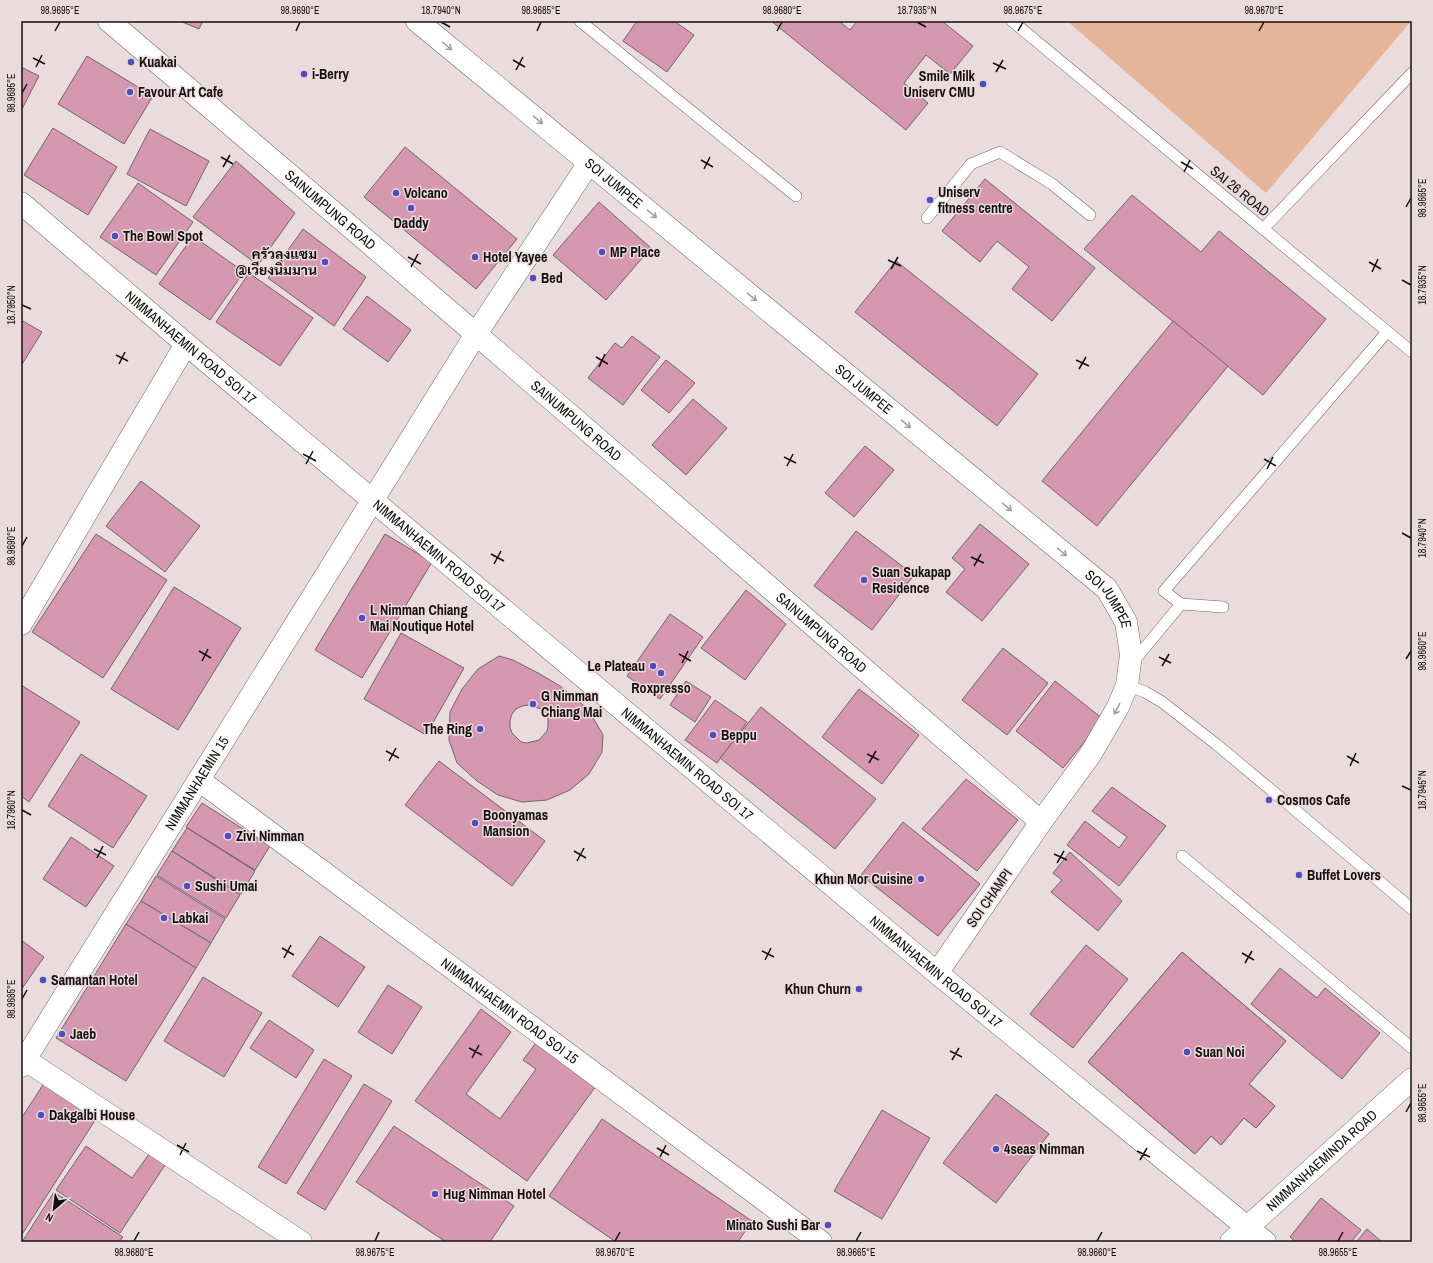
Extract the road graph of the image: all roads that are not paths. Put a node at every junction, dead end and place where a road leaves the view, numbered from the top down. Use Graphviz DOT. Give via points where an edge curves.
graph roads {
  1 [pos="110,21"];
  2 [pos="417,21"];
  3 [pos="580,21"];
  4 [pos="1012,21"];
  5 [pos="1412,73"];
  6 [pos="589,163"];
  7 [pos="796,196"];
  8 [pos="21,203"];
  9 [pos="1090,216"];
  10 [pos="927,218"];
  11 [pos="1263,229"];
  12 [pos="1387,332"];
  13 [pos="476,334"];
  14 [pos="186,344"];
  15 [pos="1412,352"];
  16 [pos="374,500"];
  17 [pos="1181,604"];
  18 [pos="1223,607"];
  19 [pos="21,624"];
  20 [pos="1128,675"];
  21 [pos="199,780"];
  22 [pos="1042,822"];
  23 [pos="1182,856"];
  24 [pos="1412,909"];
  25 [pos="937,973"];
  26 [pos="1412,1048"];
  27 [pos="22,1061"];
  28 [pos="1412,1080"];
  29 [pos="1247,1227"];
  30 [pos="301,1242"];
  31 [pos="821,1242"];
  32 [pos="1231,1242"];
  33 [pos="1265,1242"];
  1 -- 13 [label="street, SAINUMPUNG ROAD"];
  2 -- 6 [label="street, SOI JUMPEE, one-way"];
  3 -- 7 [label="lane"];
  4 -- 11 [label="lane, SAI 26 ROAD"];
  5 -- 11 [label="lane"];
  6 -- 13 [label="street, NIMMANHAEMIN 15"];
  6 -- 20 [label="street, SOI JUMPEE, one-way" via="1107,589 1126,622 1131,655"];
  8 -- 14 [label="street, NIMMANHAEMIN ROAD SOI 17"];
  9 -- 10 [label="lane" via="1052,184 1000,152 971,164"];
  11 -- 12 [label="lane, SAI 26 ROAD"];
  12 -- 15 [label="lane, SAI 26 ROAD"];
  12 -- 17 [label="lane" via="1164,591"];
  13 -- 16 [label="street, NIMMANHAEMIN 15"];
  13 -- 22 [label="street, SAINUMPUNG ROAD"];
  14 -- 16 [label="street, NIMMANHAEMIN ROAD SOI 17"];
  14 -- 19 [label="street"];
  16 -- 21 [label="street, NIMMANHAEMIN 15"];
  16 -- 25 [label="street, NIMMANHAEMIN ROAD SOI 17"];
  17 -- 18 [label="lane"];
  17 -- 20 [label="lane"];
  20 -- 22 [label="street, SOI JUMPEE, one-way" via="1118,707 1090,755"];
  20 -- 24 [label="lane" via="1145,692 1216,744"];
  21 -- 27 [label="street, NIMMANHAEMIN 15"];
  21 -- 31 [label="street, NIMMANHAEMIN ROAD SOI 15"];
  22 -- 25 [label="street, SOI CHAMPI"];
  23 -- 26 [label="lane"];
  25 -- 29 [label="street, NIMMANHAEMIN ROAD SOI 17"];
  27 -- 30 [label="street"];
  28 -- 29 [label="street, NIMMANHAEMINDA ROAD"];
  29 -- 32 [label="street, NIMMANHAEMINDA ROAD"];
  29 -- 33 [label="street, NIMMANHAEMIN ROAD SOI 17"];
}
